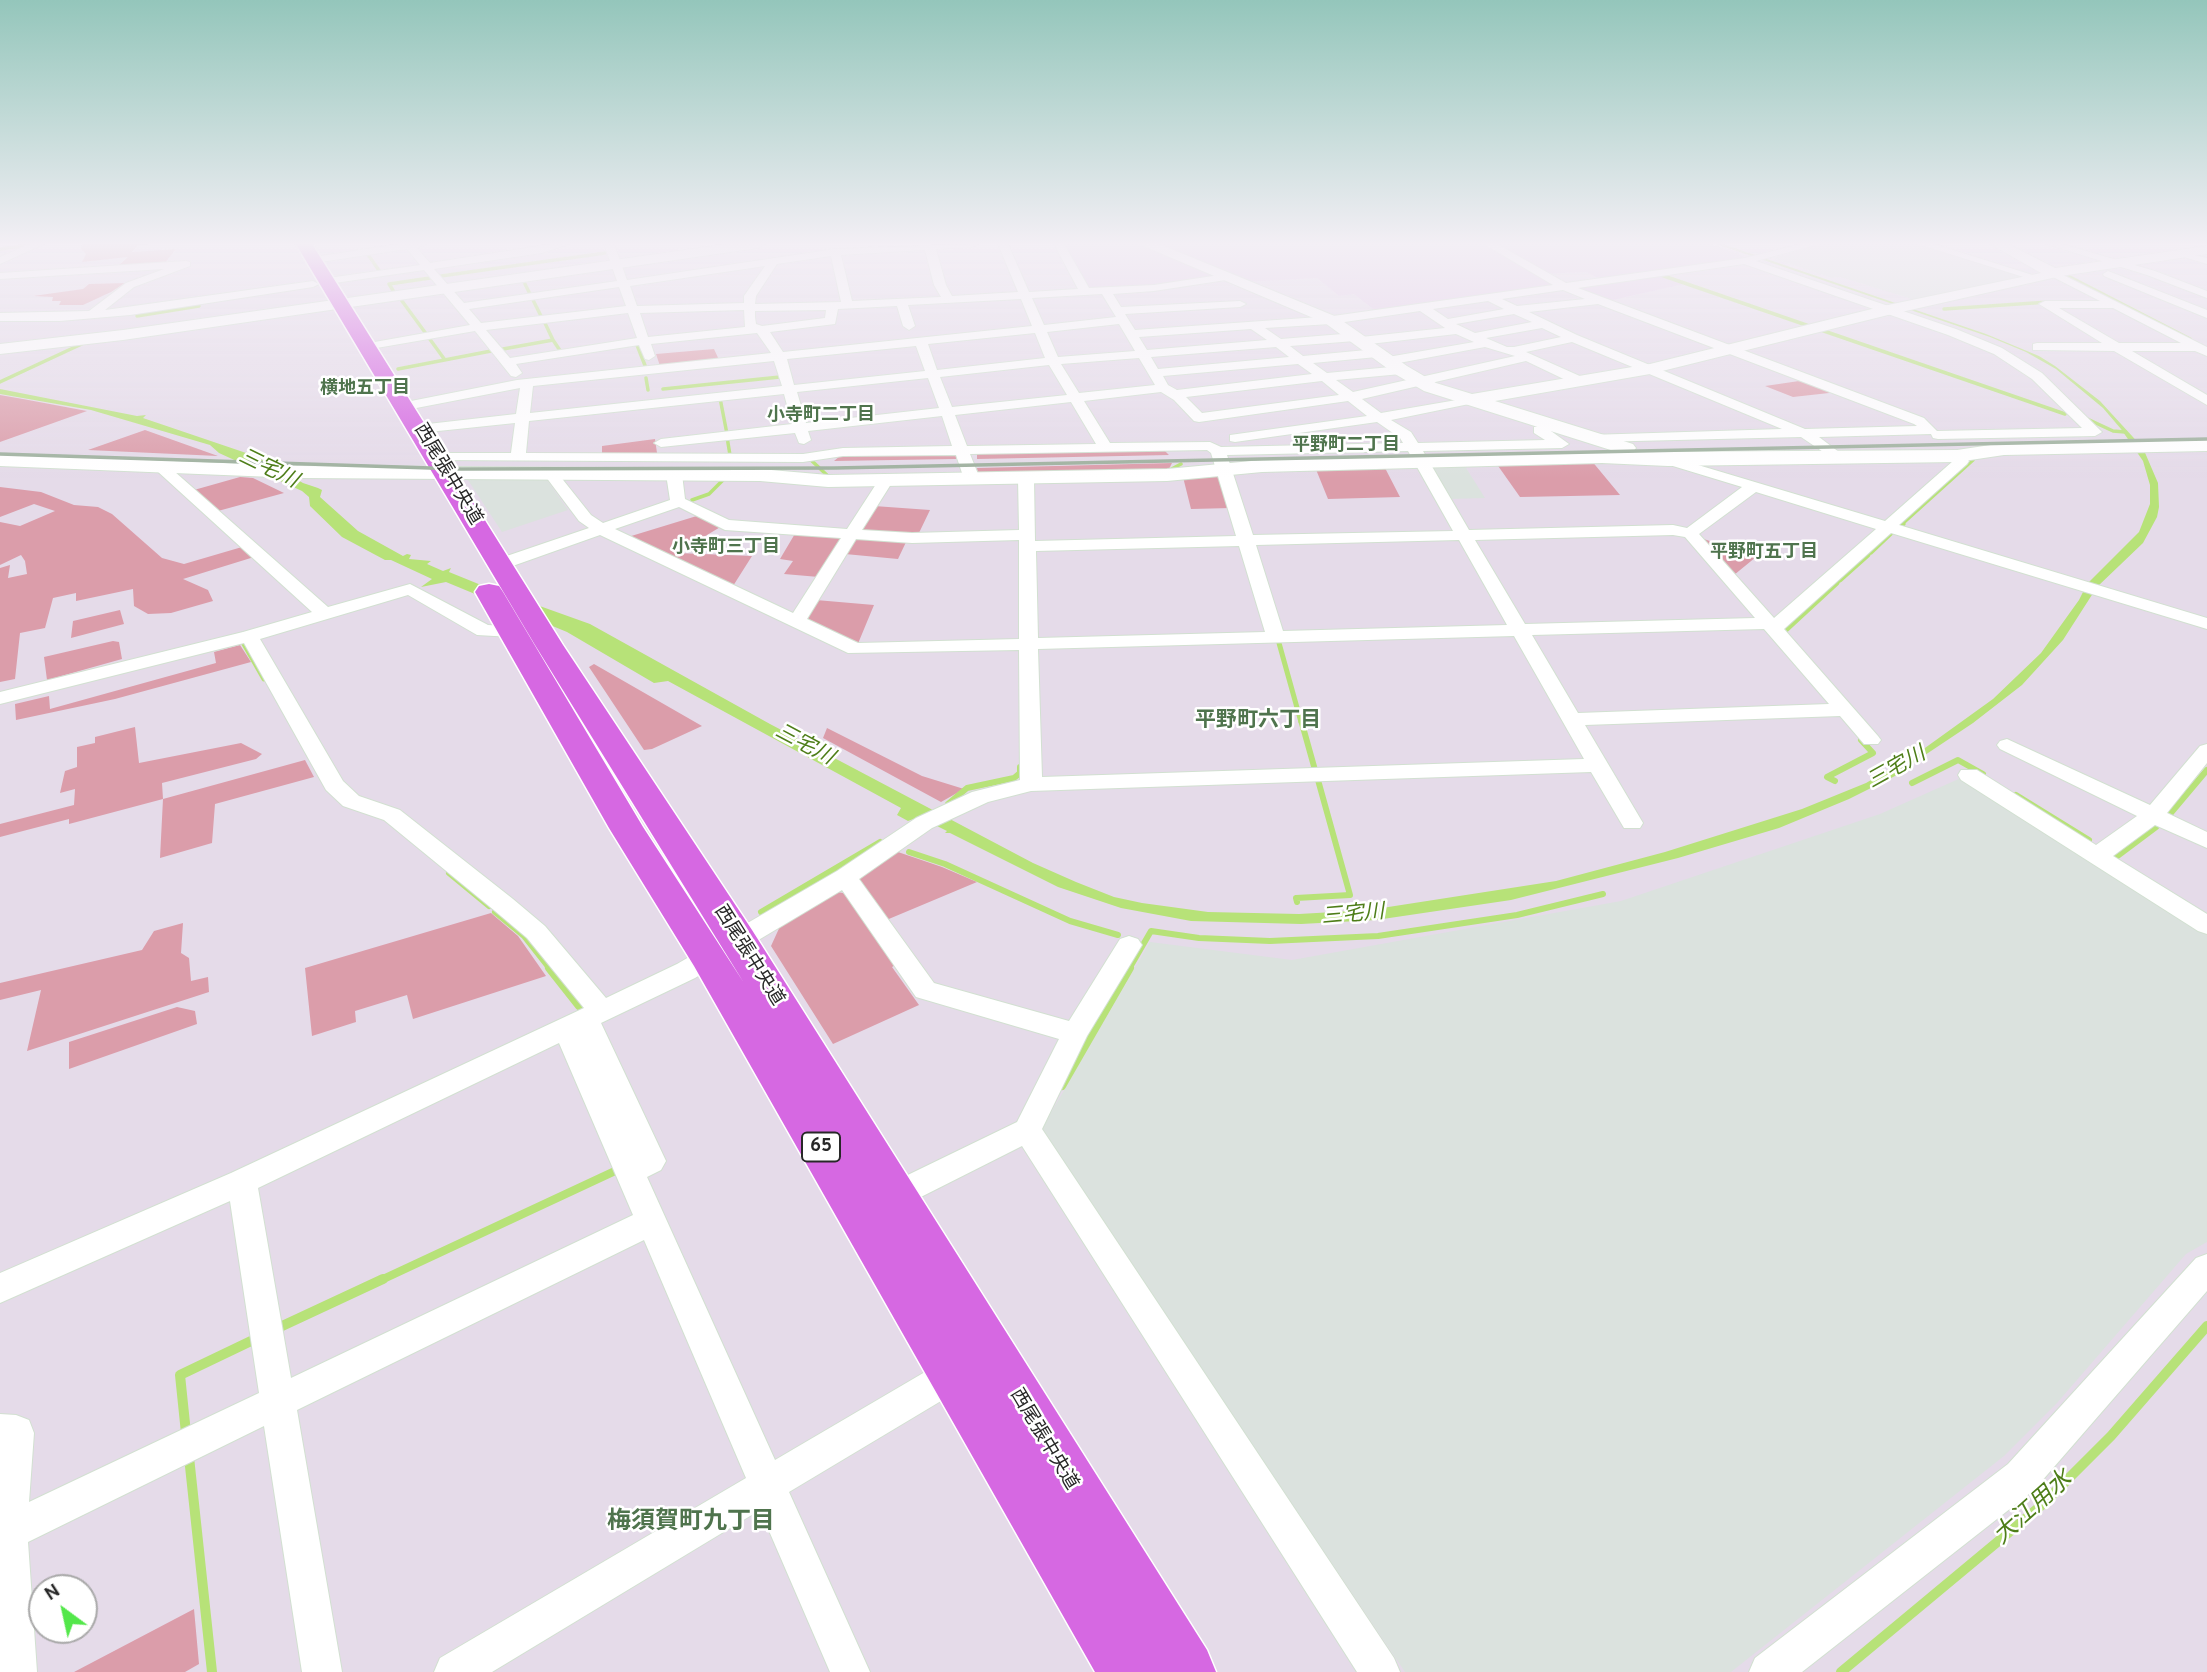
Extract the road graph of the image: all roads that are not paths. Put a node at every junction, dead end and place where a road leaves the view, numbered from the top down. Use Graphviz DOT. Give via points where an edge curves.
graph roads {
  1 [pos="127,322"];
  2 [pos="214,322"];
  3 [pos="343,322"];
  4 [pos="348,322"];
  5 [pos="474,322"];
  6 [pos="523,322"];
  7 [pos="751,322"];
  8 [pos="821,322"];
  9 [pos="908,322"];
  10 [pos="1036,322"];
  11 [pos="1080,322"];
  12 [pos="1125,322"];
  13 [pos="1252,322"];
  14 [pos="1299,322"];
  15 [pos="1333,322"];
  16 [pos="1449,322"];
  17 [pos="1538,322"];
  18 [pos="1659,322"];
  19 [pos="1838,322"];
  20 [pos="1925,322"];
  21 [pos="2067,322"];
  22 [pos="2150,322"];
  23 [pos="653,323"];
  24 [pos="1444,323"];
  25 [pos="639,324"];
  26 [pos="1542,324"];
  27 [pos="1254,325"];
  28 [pos="909,326"];
  29 [pos="478,327"];
  30 [pos="1039,328"];
  31 [pos="759,330"];
  32 [pos="1457,330"];
  33 [pos="1133,334"];
  34 [pos="123,335"];
  35 [pos="1474,337"];
  36 [pos="1573,338"];
  37 [pos="1358,339"];
  38 [pos="920,340"];
  39 [pos="644,341"];
  40 [pos="1277,342"];
  41 [pos="1487,343"];
  42 [pos="369,347"];
  43 [pos="2037,347"];
  44 [pos="2112,347"];
  45 [pos="0,349"];
  46 [pos="1729,349"];
  47 [pos="2203,349"];
  48 [pos="830,351"];
  49 [pos="1514,351"];
  50 [pos="1144,353"];
  51 [pos="780,358"];
  52 [pos="1528,358"];
  53 [pos="1300,359"];
  54 [pos="1053,361"];
  55 [pos="507,362"];
  56 [pos="1389,362"];
  57 [pos="1650,369"];
  58 [pos="654,370"];
  59 [pos="1155,373"];
  60 [pos="933,374"];
  61 [pos="1325,377"];
  62 [pos="1577,380"];
  63 [pos="1418,382"];
  64 [pos="526,383"];
  65 [pos="789,389"];
  66 [pos="1168,392"];
  67 [pos="1075,397"];
  68 [pos="1351,397"];
  69 [pos="1469,400"];
  70 [pos="2207,401"];
  71 [pos="405,406"];
  72 [pos="947,411"];
  73 [pos="1211,417"];
  74 [pos="523,418"];
  75 [pos="1379,418"];
  76 [pos="659,423"];
  77 [pos="1555,426"];
  78 [pos="801,427"];
  79 [pos="419,429"];
  80 [pos="1934,433"];
  81 [pos="1806,434"];
  82 [pos="1703,436"];
  83 [pos="1594,438"];
  84 [pos="1231,439"];
  85 [pos="2207,445"];
  86 [pos="1107,448"];
  87 [pos="962,451"];
  88 [pos="1417,454"];
  89 [pos="1961,455"];
  90 [pos="1218,456"];
  91 [pos="806,458"];
  92 [pos="1838,458"];
  93 [pos="1725,459"];
  94 [pos="0,460"];
  95 [pos="1668,460"];
  96 [pos="442,466"];
  97 [pos="536,466"];
  98 [pos="161,467"];
  99 [pos="666,467"];
  100 [pos="421,473"];
  101 [pos="788,477"];
  102 [pos="1027,478"];
  103 [pos="972,479"];
  104 [pos="885,481"];
  105 [pos="1754,486"];
  106 [pos="678,502"];
  107 [pos="440,506"];
  108 [pos="1887,527"];
  109 [pos="601,529"];
  110 [pos="1690,533"];
  111 [pos="852,534"];
  112 [pos="1464,535"];
  113 [pos="1028,540"];
  114 [pos="1246,541"];
  115 [pos="509,602"];
  116 [pos="325,614"];
  117 [pos="797,621"];
  118 [pos="2207,624"];
  119 [pos="1771,625"];
  120 [pos="1519,630"];
  121 [pos="249,636"];
  122 [pos="1276,637"];
  123 [pos="1029,645"];
  124 [pos="0,698"];
  125 [pos="1845,710"];
  126 [pos="1571,719"];
  127 [pos="1871,740"];
  128 [pos="2007,745"];
  129 [pos="2207,750"];
  130 [pos="1598,765"];
  131 [pos="1969,775"];
  132 [pos="1031,784"];
  133 [pos="2153,815"];
  134 [pos="1632,823"];
  135 [pos="2207,841"];
  136 [pos="2097,856"];
  137 [pos="845,877"];
  138 [pos="2207,925"];
  139 [pos="1129,945"];
  140 [pos="724,949"];
  141 [pos="585,1019"];
  142 [pos="1075,1033"];
  143 [pos="1027,1130"];
  144 [pos="242,1182"];
  145 [pos="894,1196"];
  146 [pos="651,1222"];
  147 [pos="2207,1268"];
  148 [pos="0,1288"];
  149 [pos="954,1374"];
  150 [pos="278,1402"];
  151 [pos="0,1432"];
  152 [pos="768,1485"];
  153 [pos="8,1532"];
  154 [pos="17,1672"];
  155 [pos="322,1672"];
  156 [pos="454,1672"];
  157 [pos="850,1672"];
  158 [pos="1130,1672"];
  159 [pos="1185,1672"];
  160 [pos="1380,1672"];
  161 [pos="1769,1672"];
  1 -- 34 [label="street"];
  2 -- 34 [label="street"];
  3 -- 100 [label="main road, 西尾張中央道 / 65"];
  4 -- 42 [label="main road, 西尾張中央道 / 65"];
  5 -- 29 [label="street"];
  6 -- 29 [label="street"];
  7 -- 31 [label="street"];
  8 -- 31 [label="street"];
  8 -- 48 [label="street"];
  9 -- 28 [label="street"];
  10 -- 30 [label="street"];
  11 -- 30 [label="street"];
  12 -- 33 [label="street"];
  13 -- 27 [label="street"];
  14 -- 27 [label="street"];
  15 -- 37 [label="street"];
  16 -- 24 [label="street"];
  17 -- 26 [label="street"];
  18 -- 46 [label="street"];
  19 -- 46 [label="street"];
  20 -- 80 [label="street" via="1977,342 2037,376 2095,432"];
  21 -- 44 [label="street"];
  22 -- 47 [label="street"];
  23 -- 25 [label="street"];
  24 -- 32 [label="street"];
  25 -- 39 [label="street"];
  26 -- 35 [label="street"];
  26 -- 36 [label="street"];
  27 -- 33 [label="street"];
  27 -- 40 [label="street"];
  29 -- 42 [label="street"];
  29 -- 55 [label="street"];
  30 -- 38 [label="street"];
  30 -- 54 [label="street"];
  31 -- 39 [label="street"];
  31 -- 51 [label="street"];
  32 -- 35 [label="street"];
  32 -- 37 [label="street"];
  33 -- 50 [label="street"];
  34 -- 45 [label="street"];
  35 -- 41 [label="street"];
  36 -- 49 [label="street"];
  36 -- 57 [label="street"];
  37 -- 40 [label="street"];
  37 -- 56 [label="street"];
  38 -- 48 [label="street"];
  38 -- 60 [label="street"];
  39 -- 55 [label="street"];
  39 -- 58 [label="street"];
  40 -- 50 [label="street"];
  40 -- 53 [label="street"];
  41 -- 49 [label="street"];
  41 -- 56 [label="street"];
  42 -- 71 [label="main road, 西尾張中央道 / 65"];
  43 -- 44 [label="street"];
  44 -- 47 [label="street"];
  44 -- 70 [label="street"];
  46 -- 57 [label="street"];
  46 -- 80 [label="street" via="1919,421"];
  48 -- 51 [label="street"];
  49 -- 52 [label="street"];
  50 -- 54 [label="street"];
  50 -- 59 [label="street"];
  51 -- 58 [label="street"];
  51 -- 65 [label="street"];
  52 -- 62 [label="street"];
  52 -- 63 [label="street"];
  53 -- 56 [label="street"];
  53 -- 59 [label="street"];
  53 -- 61 [label="street"];
  54 -- 60 [label="street"];
  54 -- 67 [label="street"];
  55 -- 64 [label="street"];
  56 -- 61 [label="street"];
  56 -- 63 [label="street"];
  57 -- 62 [label="street"];
  57 -- 81 [label="street"];
  58 -- 64 [label="street"];
  58 -- 76 [label="street"];
  59 -- 66 [label="street"];
  60 -- 65 [label="street"];
  60 -- 72 [label="street"];
  61 -- 66 [label="street"];
  61 -- 68 [label="street"];
  62 -- 69 [label="street"];
  63 -- 68 [label="street"];
  63 -- 69 [label="street"];
  64 -- 71 [label="street"];
  64 -- 74 [label="street"];
  65 -- 76 [label="street"];
  65 -- 78 [label="street"];
  66 -- 67 [label="street"];
  66 -- 73 [label="street" via="1199,418"];
  67 -- 72 [label="street"];
  67 -- 86 [label="street"];
  68 -- 73 [label="street"];
  68 -- 75 [label="street"];
  69 -- 75 [label="street"];
  69 -- 77 [label="street"];
  71 -- 79 [label="main road, 西尾張中央道 / 65"];
  72 -- 78 [label="street"];
  72 -- 87 [label="street"];
  73 -- 84 [label="street"];
  74 -- 76 [label="street"];
  74 -- 79 [label="street"];
  74 -- 97 [label="street"];
  75 -- 84 [label="street"];
  75 -- 88 [label="street" via="1406,435"];
  76 -- 78 [label="street"];
  76 -- 99 [label="street"];
  77 -- 83 [label="street"];
  77 -- 88 [label="street" via="1539,430 1562,443"];
  78 -- 91 [label="street"];
  79 -- 96 [label="main road, 西尾張中央道 / 65"];
  80 -- 81 [label="street"];
  80 -- 89 [label="street"];
  81 -- 82 [label="street"];
  81 -- 92 [label="street"];
  82 -- 83 [label="street"];
  82 -- 93 [label="street"];
  83 -- 95 [label="street"];
  84 -- 90 [label="street" via="1212,443"];
  85 -- 89 [label="street" via="2004,449"];
  86 -- 87 [label="street"];
  86 -- 90 [label="street"];
  87 -- 91 [label="street" via="843,452"];
  87 -- 103 [label="street"];
  88 -- 90 [label="street" via="1262,466"];
  88 -- 95 [label="street"];
  88 -- 112 [label="street"];
  89 -- 92 [label="street"];
  89 -- 108 [label="street" via="1962,461"];
  90 -- 102 [label="street" via="1167,475"];
  90 -- 114 [label="street"];
  91 -- 99 [label="street"];
  91 -- 101 [label="street"];
  92 -- 93 [label="street"];
  93 -- 95 [label="street"];
  94 -- 98 [label="street"];
  95 -- 105 [label="street"];
  96 -- 97 [label="street"];
  96 -- 100 [label="street"];
  96 -- 115 [label="main road, 西尾張中央道 / 65"];
  97 -- 99 [label="street"];
  97 -- 109 [label="street"];
  98 -- 100 [label="street"];
  98 -- 116 [label="street"];
  99 -- 101 [label="street"];
  99 -- 106 [label="street"];
  100 -- 107 [label="main road, 西尾張中央道 / 65"];
  101 -- 104 [label="street"];
  102 -- 103 [label="street"];
  102 -- 113 [label="street"];
  103 -- 104 [label="street"];
  104 -- 111 [label="street"];
  105 -- 108 [label="street"];
  105 -- 110 [label="street"];
  106 -- 109 [label="street"];
  106 -- 111 [label="street" via="725,525"];
  108 -- 118 [label="street"];
  108 -- 119 [label="street"];
  109 -- 115 [label="street"];
  109 -- 117 [label="street"];
  110 -- 112 [label="street"];
  110 -- 119 [label="street"];
  111 -- 113 [label="street"];
  111 -- 117 [label="street"];
  112 -- 114 [label="street"];
  112 -- 120 [label="street"];
  113 -- 114 [label="street"];
  113 -- 123 [label="street"];
  114 -- 122 [label="street"];
  115 -- 116 [label="street" via="484,631 410,589"];
  115 -- 140 [label="main road, 西尾張中央道 / 65"];
  116 -- 121 [label="street"];
  117 -- 123 [label="street" via="855,649"];
  119 -- 120 [label="street"];
  119 -- 125 [label="street"];
  120 -- 122 [label="street"];
  120 -- 126 [label="street"];
  121 -- 124 [label="street"];
  121 -- 141 [label="street" via="334,785 351,801 391,815 536,932"];
  122 -- 123 [label="street"];
  123 -- 132 [label="street"];
  125 -- 126 [label="street"];
  125 -- 127 [label="street"];
  126 -- 130 [label="street"];
  128 -- 133 [label="street"];
  129 -- 133 [label="street"];
  130 -- 132 [label="street"];
  130 -- 134 [label="street"];
  131 -- 136 [label="street"];
  132 -- 137 [label="street" via="945,811"];
  133 -- 135 [label="street"];
  133 -- 136 [label="street"];
  136 -- 138 [label="street"];
  137 -- 140 [label="street"];
  137 -- 142 [label="street" via="925,989"];
  139 -- 142 [label="street"];
  140 -- 141 [label="street"];
  140 -- 145 [label="main road, 西尾張中央道 / 65"];
  140 -- 149 [label="main road, 西尾張中央道 / 65"];
  141 -- 144 [label="street"];
  141 -- 146 [label="street" via="629,1171"];
  142 -- 143 [label="street"];
  143 -- 145 [label="street"];
  143 -- 160 [label="street"];
  144 -- 148 [label="street"];
  144 -- 150 [label="street"];
  145 -- 159 [label="main road, 西尾張中央道 / 65"];
  146 -- 150 [label="street"];
  146 -- 152 [label="street"];
  147 -- 161 [label="street" via="2021,1477"];
  149 -- 152 [label="street"];
  149 -- 158 [label="main road, 西尾張中央道 / 65"];
  150 -- 153 [label="street"];
  150 -- 155 [label="street"];
  151 -- 153 [label="street" via="16,1433"];
  152 -- 156 [label="street"];
  152 -- 157 [label="street"];
  153 -- 154 [label="street"];
}
